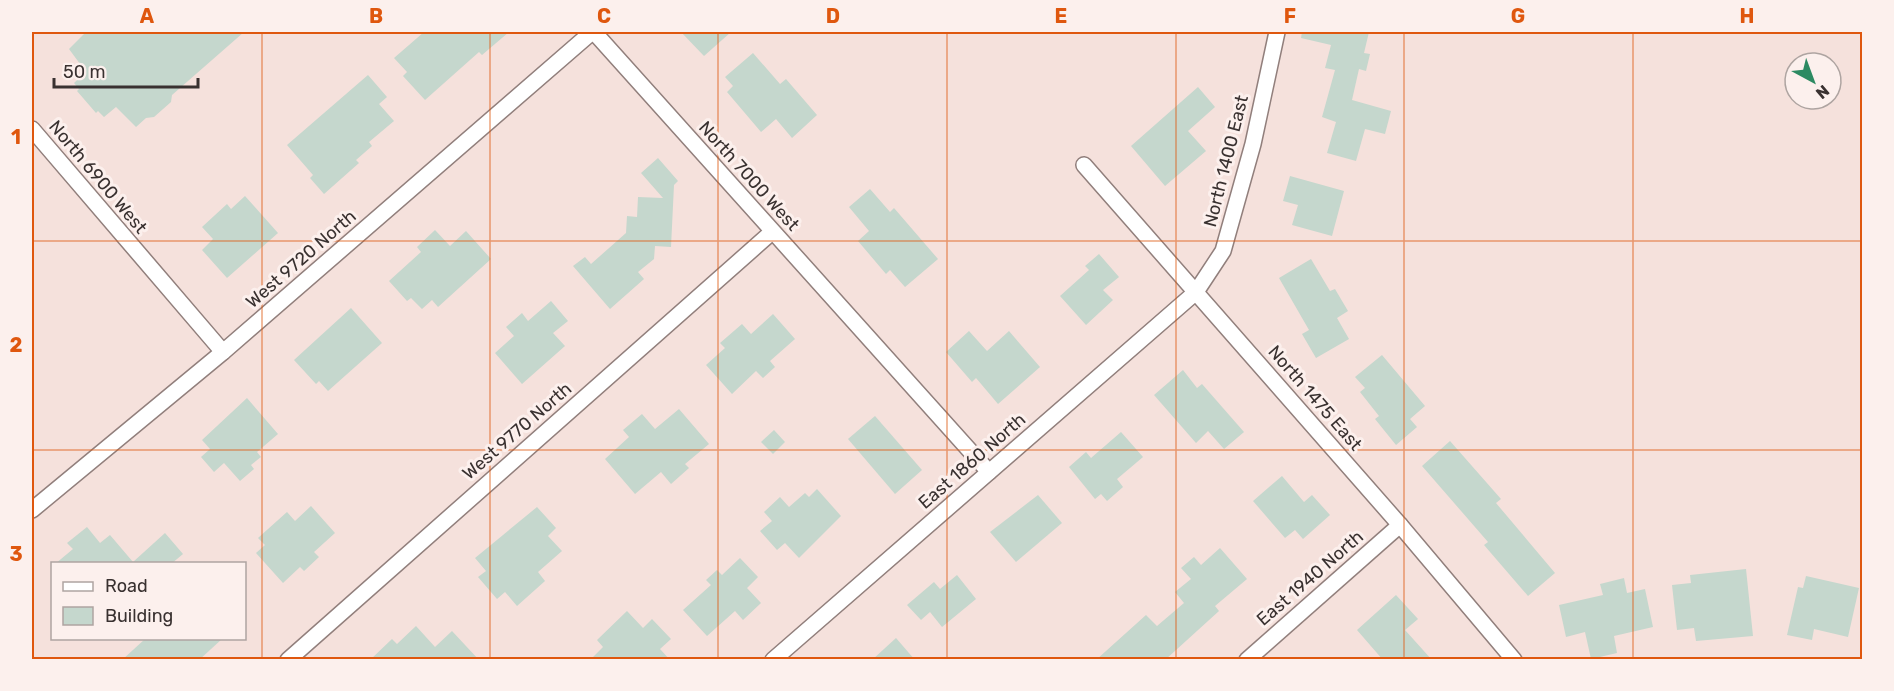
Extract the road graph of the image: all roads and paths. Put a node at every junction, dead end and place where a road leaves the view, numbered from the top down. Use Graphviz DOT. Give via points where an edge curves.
graph roads {
  1 [pos="593,32"];
  2 [pos="1277,32"];
  3 [pos="32,129"];
  4 [pos="1084,165"];
  5 [pos="772,231"];
  6 [pos="1196,292"];
  7 [pos="223,352"];
  8 [pos="989,472"];
  9 [pos="32,510"];
  10 [pos="1400,525"];
  11 [pos="288,660"];
  12 [pos="773,660"];
  13 [pos="1247,660"];
  14 [pos="1514,660"];
  1 -- 5 [label="street, North 7000 West"];
  1 -- 7 [label="street, West 9720 North"];
  2 -- 6 [label="street, North 1400 East" via="1253,144 1223,251"];
  3 -- 7 [label="street, North 6900 West"];
  4 -- 6 [label="street, North 1475 East"];
  5 -- 8 [label="street, North 7000 West"];
  5 -- 11 [label="street, West 9770 North"];
  6 -- 8 [label="street, East 1860 North"];
  6 -- 10 [label="street, North 1475 East"];
  7 -- 9 [label="street, West 9720 North"];
  8 -- 12 [label="street, East 1860 North"];
  10 -- 13 [label="street, East 1940 North"];
  10 -- 14 [label="street, North 1475 East"];
}
